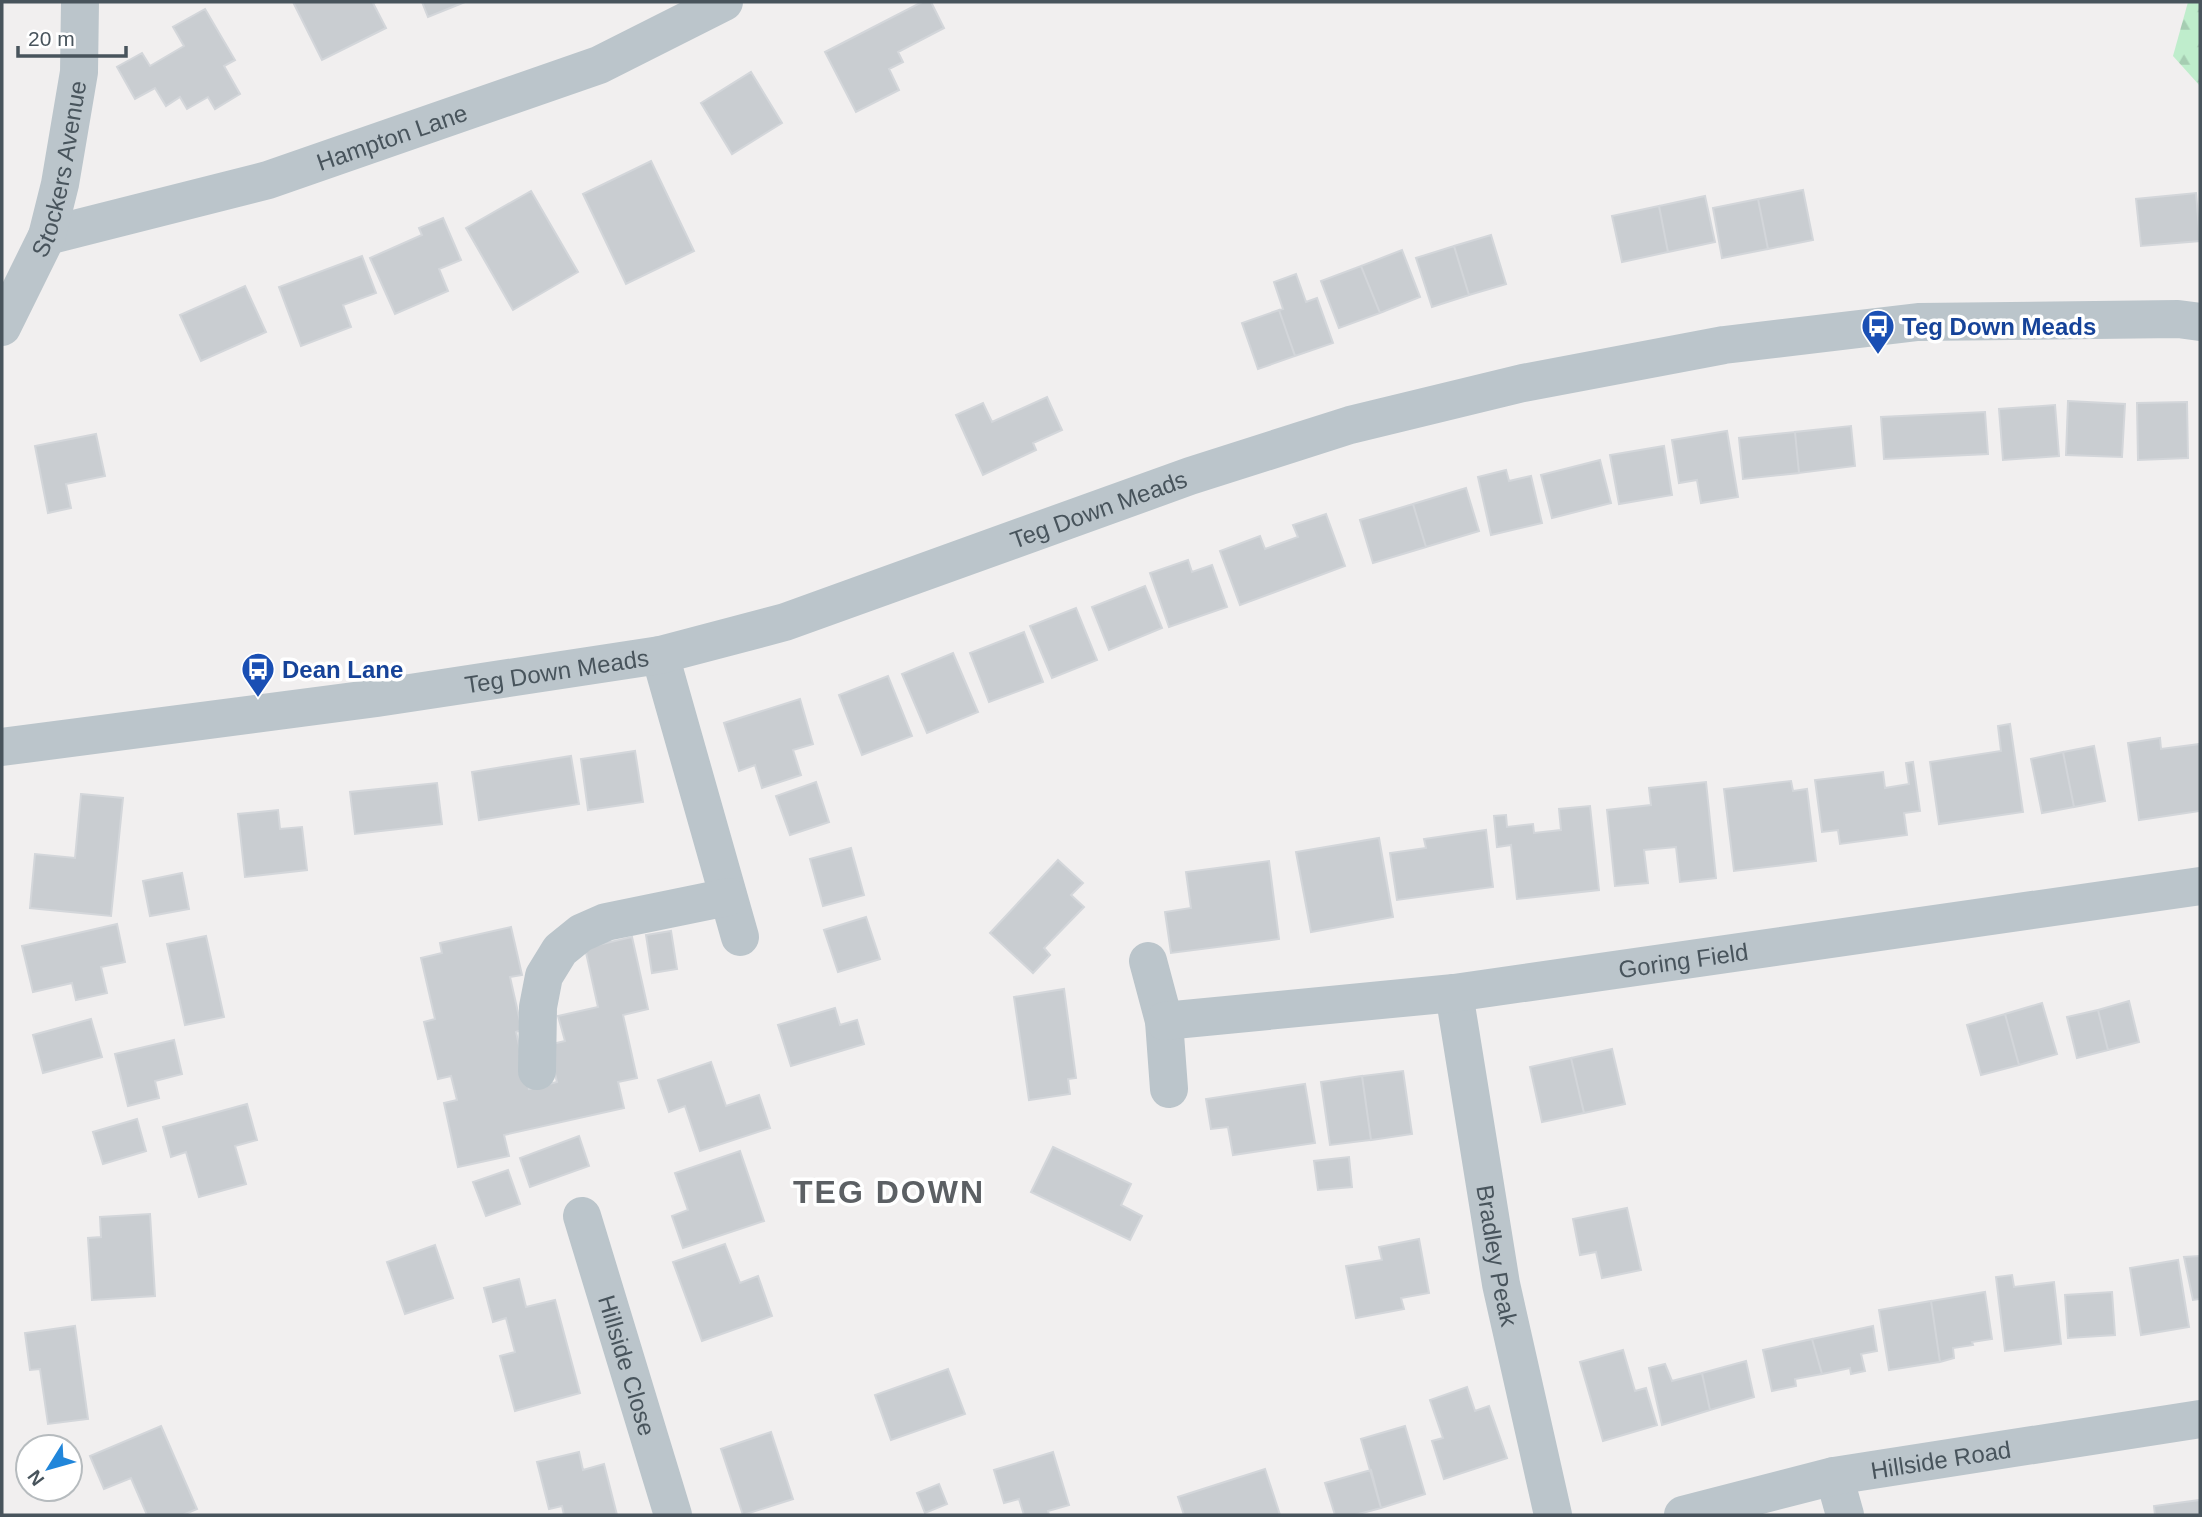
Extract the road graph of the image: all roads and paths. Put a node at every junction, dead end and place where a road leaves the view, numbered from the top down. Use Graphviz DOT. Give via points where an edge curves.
graph roads {
  1 [pos="80,2"];
  2 [pos="724,2"];
  3 [pos="47,236"];
  4 [pos="2200,322"];
  5 [pos="2,327"];
  6 [pos="660,655"];
  7 [pos="2,747"];
  8 [pos="2200,886"];
  9 [pos="729,897"];
  10 [pos="740,937"];
  11 [pos="1148,961"];
  12 [pos="1454,993"];
  13 [pos="1164,1021"];
  14 [pos="537,1071"];
  15 [pos="1169,1089"];
  16 [pos="582,1216"];
  17 [pos="2200,1419"];
  18 [pos="1834,1476"];
  19 [pos="673,1515"];
  20 [pos="1553,1515"];
  21 [pos="1683,1515"];
  22 [pos="1845,1515"];
  1 -- 3 [label="street, Stockers Avenue" via="79,72"];
  2 -- 3 [label="street, Hampton Lane" via="599,65 268,180"];
  3 -- 5 [label="street, Stockers Avenue"];
  4 -- 6 [label="street, Teg Down Meads" via="1918,322 1724,345 1523,383 1338,429 1190,476 785,622"];
  6 -- 7 [label="street, Teg Down Meads" via="364,700"];
  6 -- 9 [label="street"];
  8 -- 12 [label="street, Goring Field"];
  9 -- 10 [label="street"];
  9 -- 14 [label="street" via="606,922 581,933 560,950 544,976 538,1007"];
  11 -- 13 [label="street"];
  12 -- 13 [label="street, Goring Field"];
  12 -- 20 [label="street, Bradley Peak" via="1501,1284"];
  13 -- 15 [label="street"];
  16 -- 19 [label="street, Hillside Close"];
  17 -- 18 [label="street, Hillside Road"];
  18 -- 21 [label="street, Hillside Road"];
  18 -- 22 [label="street"];
}
